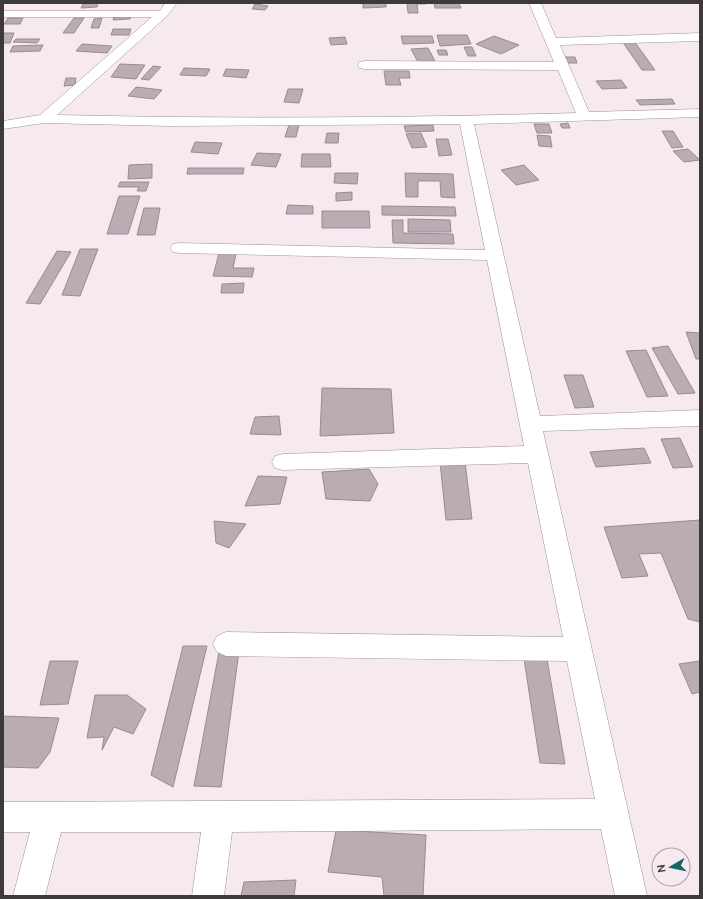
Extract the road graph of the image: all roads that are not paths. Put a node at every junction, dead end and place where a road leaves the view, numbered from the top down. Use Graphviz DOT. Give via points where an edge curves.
graph roads {
  1 [pos="171,3"];
  2 [pos="535,3"];
  3 [pos="3,14"];
  4 [pos="163,14"];
  5 [pos="700,37"];
  6 [pos="552,42"];
  7 [pos="364,65"];
  8 [pos="562,66"];
  9 [pos="700,113"];
  10 [pos="584,116"];
  11 [pos="44,119"];
  12 [pos="466,120"];
  13 [pos="3,125"];
  14 [pos="179,248"];
  15 [pos="494,255"];
  16 [pos="700,418"];
  17 [pos="531,424"];
  18 [pos="537,454"];
  19 [pos="283,462"];
  20 [pos="226,644"];
  21 [pos="578,649"];
  22 [pos="613,814"];
  23 [pos="3,817"];
  24 [pos="50,817"];
  25 [pos="219,817"];
  26 [pos="29,896"];
  27 [pos="208,896"];
  28 [pos="631,896"];
  1 -- 4 [label="street"];
  2 -- 6 [label="street"];
  3 -- 4 [label="street"];
  4 -- 11 [label="street"];
  5 -- 6 [label="street"];
  6 -- 8 [label="street"];
  7 -- 8 [label="street"];
  8 -- 10 [label="street"];
  9 -- 10 [label="street"];
  10 -- 12 [label="street"];
  11 -- 12 [label="street" via="171,122"];
  11 -- 13 [label="street"];
  12 -- 15 [label="street"];
  14 -- 15 [label="street"];
  15 -- 17 [label="street"];
  16 -- 17 [label="street"];
  17 -- 18 [label="street"];
  18 -- 19 [label="street"];
  18 -- 21 [label="street"];
  20 -- 21 [label="street"];
  21 -- 22 [label="street"];
  22 -- 25 [label="street"];
  22 -- 28 [label="street"];
  23 -- 24 [label="street"];
  24 -- 25 [label="street"];
  24 -- 26 [label="street"];
  25 -- 27 [label="street"];
}
